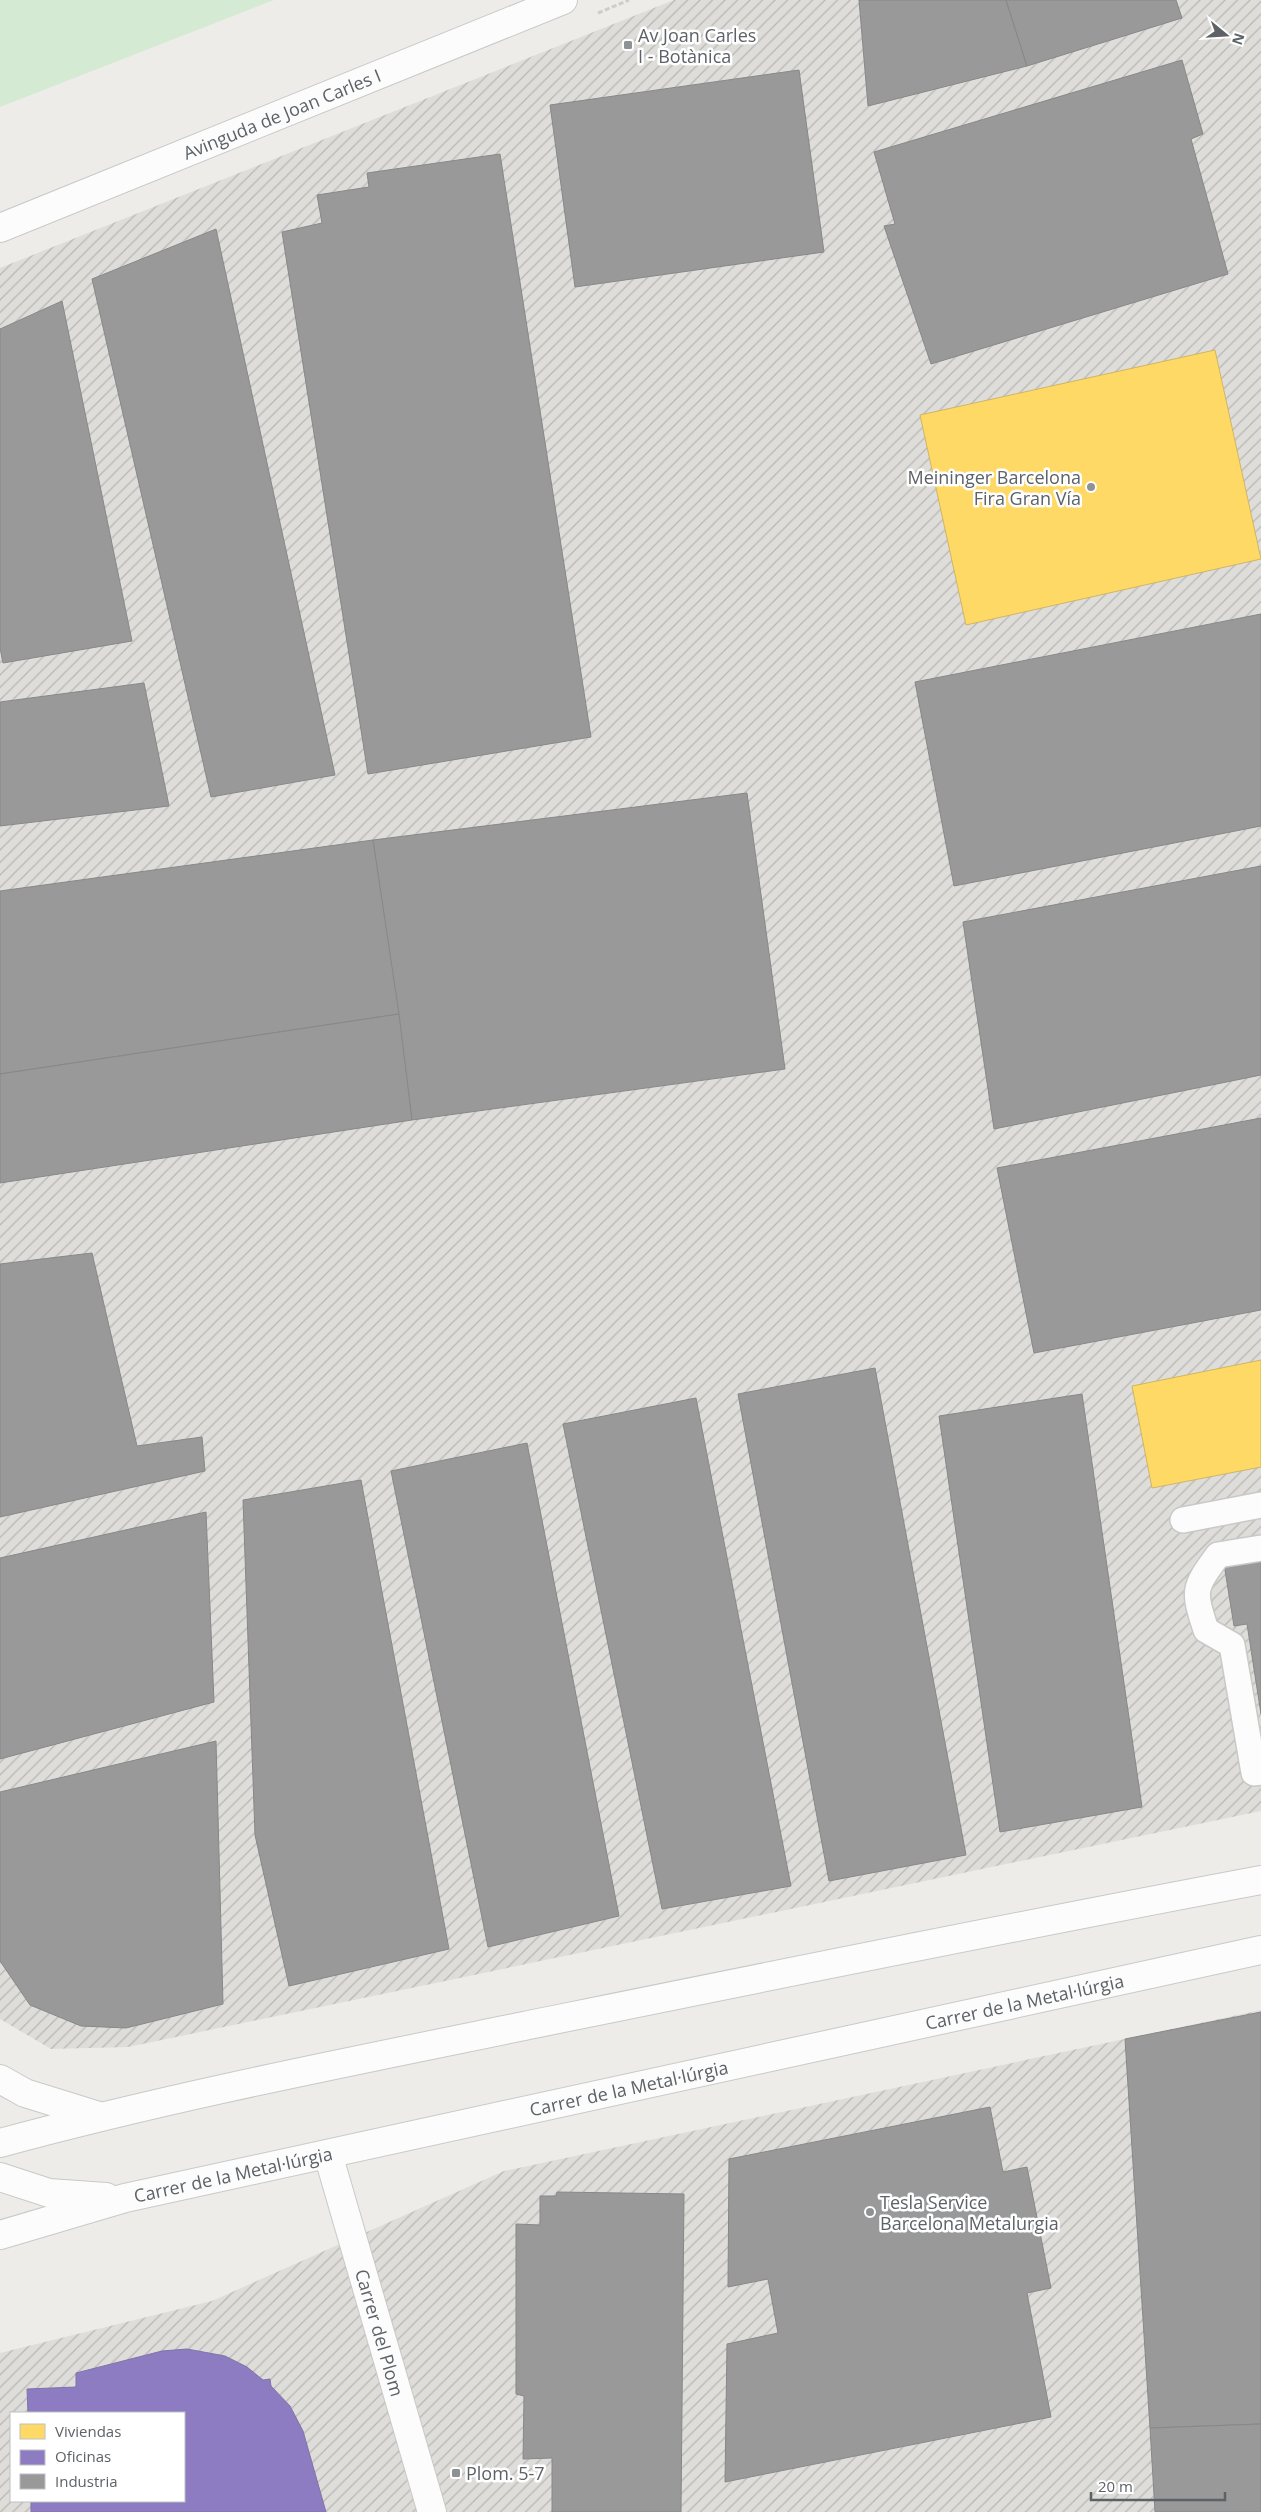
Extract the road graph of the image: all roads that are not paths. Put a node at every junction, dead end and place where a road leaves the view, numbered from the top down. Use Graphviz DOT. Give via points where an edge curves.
graph roads {
  1 [pos="563,0"];
  2 [pos="0,228"];
  3 [pos="1261,1505"];
  4 [pos="1183,1520"];
  5 [pos="1261,1548"];
  6 [pos="1261,1772"];
  7 [pos="1261,1880"];
  8 [pos="1261,1950"];
  9 [pos="0,2079"];
  10 [pos="99,2116"];
  11 [pos="0,2142"];
  12 [pos="328,2154"];
  13 [pos="0,2177"];
  14 [pos="125,2198"];
  15 [pos="0,2235"];
  16 [pos="432,2512"];
  1 -- 2 [label="street, Avinguda de Joan Carles I"];
  3 -- 4 [label="lane"];
  5 -- 6 [label="lane" via="1218,1555 1202,1578 1196,1598 1206,1630 1232,1645 1254,1773"];
  7 -- 10 [label="street" via="957,1938"];
  8 -- 12 [label="street, Carrer de la Metal·lúrgia"];
  9 -- 10 [label="street" via="25,2093"];
  10 -- 11 [label="street"];
  12 -- 14 [label="street, Carrer de la Metal·lúrgia"];
  12 -- 16 [label="street, Carrer del Plom"];
  13 -- 14 [label="street" via="49,2193"];
  14 -- 15 [label="street, Carrer de la Metal·lúrgia"];
}
